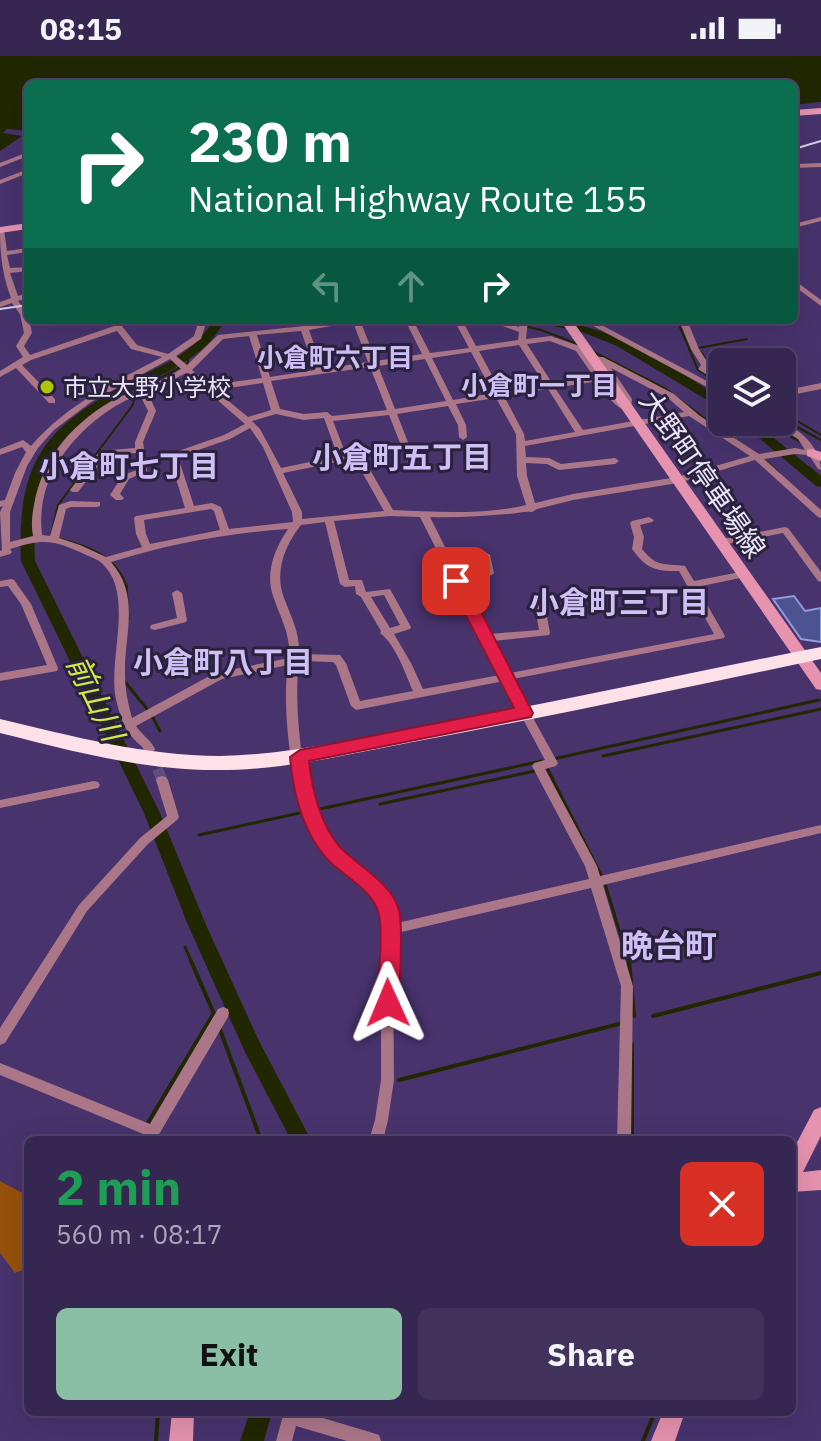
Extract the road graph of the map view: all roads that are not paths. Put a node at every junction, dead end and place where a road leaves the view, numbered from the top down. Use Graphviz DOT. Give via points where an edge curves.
graph roads {
  1 [pos="821,111"];
  2 [pos="798,113"];
  3 [pos="13,149"];
  4 [pos="24,151"];
  5 [pos="24,154"];
  6 [pos="0,165"];
  7 [pos="821,165"];
  8 [pos="798,166"];
  9 [pos="24,173"];
  10 [pos="0,182"];
  11 [pos="821,219"];
  12 [pos="798,224"];
  13 [pos="24,227"];
  14 [pos="0,230"];
  15 [pos="24,251"];
  16 [pos="5,253"];
  17 [pos="24,269"];
  18 [pos="6,271"];
  19 [pos="798,285"];
  20 [pos="24,296"];
  21 [pos="14,300"];
  22 [pos="821,304"];
  23 [pos="0,305"];
  24 [pos="24,314"];
  25 [pos="26,324"];
  26 [pos="115,324"];
  27 [pos="202,324"];
  28 [pos="328,324"];
  29 [pos="355,324"];
  30 [pos="411,324"];
  31 [pos="460,324"];
  32 [pos="502,324"];
  33 [pos="524,324"];
  34 [pos="569,324"];
  35 [pos="594,324"];
  36 [pos="685,324"];
  37 [pos="304,328"];
  38 [pos="524,331"];
  39 [pos="253,335"];
  40 [pos="522,343"];
  41 [pos="472,350"];
  42 [pos="171,356"];
  43 [pos="428,357"];
  44 [pos="28,358"];
  45 [pos="17,364"];
  46 [pos="373,366"];
  47 [pos="187,368"];
  48 [pos="320,373"];
  49 [pos="708,373"];
  50 [pos="0,374"];
  51 [pos="601,378"];
  52 [pos="266,380"];
  53 [pos="708,385"];
  54 [pos="821,386"];
  55 [pos="550,387"];
  56 [pos="209,388"];
  57 [pos="796,391"];
  58 [pos="143,392"];
  59 [pos="498,395"];
  60 [pos="52,401"];
  61 [pos="450,402"];
  62 [pos="628,409"];
  63 [pos="276,411"];
  64 [pos="393,412"];
  65 [pos="691,413"];
  66 [pos="328,419"];
  67 [pos="248,423"];
  68 [pos="638,423"];
  69 [pos="580,433"];
  70 [pos="796,434"];
  71 [pos="463,437"];
  72 [pos="522,444"];
  73 [pos="140,450"];
  74 [pos="31,451"];
  75 [pos="0,452"];
  76 [pos="817,455"];
  77 [pos="758,457"];
  78 [pos="345,458"];
  79 [pos="523,460"];
  80 [pos="615,461"];
  81 [pos="412,463"];
  82 [pos="821,467"];
  83 [pos="279,471"];
  84 [pos="678,480"];
  85 [pos="75,490"];
  86 [pos="119,498"];
  87 [pos="5,503"];
  88 [pos="97,504"];
  89 [pos="190,508"];
  90 [pos="532,509"];
  91 [pos="390,513"];
  92 [pos="424,515"];
  93 [pos="821,515"];
  94 [pos="329,519"];
  95 [pos="649,520"];
  96 [pos="297,523"];
  97 [pos="225,530"];
  98 [pos="38,538"];
  99 [pos="54,539"];
  100 [pos="722,542"];
  101 [pos="147,547"];
  102 [pos="5,549"];
  103 [pos="485,555"];
  104 [pos="108,560"];
  105 [pos="745,574"];
  106 [pos="821,579"];
  107 [pos="456,581"];
  108 [pos="0,584"];
  109 [pos="691,585"];
  110 [pos="177,593"];
  111 [pos="365,595"];
  112 [pos="540,606"];
  113 [pos="155,627"];
  114 [pos="385,633"];
  115 [pos="486,638"];
  116 [pos="294,658"];
  117 [pos="813,660"];
  118 [pos="0,677"];
  119 [pos="506,677"];
  120 [pos="821,685"];
  121 [pos="420,694"];
  122 [pos="527,717"];
  123 [pos="130,724"];
  124 [pos="0,726"];
  125 [pos="0,736"];
  126 [pos="113,757"];
  127 [pos="143,758"];
  128 [pos="300,762"];
  129 [pos="162,780"];
  130 [pos="94,785"];
  131 [pos="0,804"];
  132 [pos="821,829"];
  133 [pos="596,881"];
  134 [pos="390,930"];
  135 [pos="223,1013"];
  136 [pos="0,1039"];
  137 [pos="0,1069"];
  138 [pos="821,1116"];
  139 [pos="377,1136"];
  140 [pos="624,1136"];
  141 [pos="796,1165"];
  142 [pos="821,1180"];
  143 [pos="796,1182"];
  144 [pos="183,1416"];
  145 [pos="290,1416"];
  146 [pos="297,1416"];
  147 [pos="672,1416"];
  148 [pos="181,1441"];
  149 [pos="284,1441"];
  150 [pos="373,1441"];
  151 [pos="663,1441"];
  1 -- 2 [label="main road"];
  3 -- 4 [label="street"];
  5 -- 6 [label="street"];
  7 -- 8 [label="street"];
  9 -- 10 [label="street"];
  11 -- 12 [label="street"];
  13 -- 14 [label="main road"];
  14 -- 16 [label="street"];
  15 -- 16 [label="street"];
  16 -- 18 [label="street"];
  17 -- 18 [label="street"];
  18 -- 21 [label="street"];
  19 -- 22 [label="street"];
  20 -- 21 [label="street"];
  21 -- 23 [label="street"];
  21 -- 24 [label="street"];
  25 -- 44 [label="street" via="28,333 20,346"];
  26 -- 42 [label="street" via="134,347"];
  26 -- 44 [label="street"];
  27 -- 42 [label="street" via="198,337"];
  28 -- 37 [label="street"];
  29 -- 46 [label="street"];
  30 -- 43 [label="street"];
  31 -- 41 [label="street"];
  32 -- 38 [label="street"];
  33 -- 38 [label="street"];
  34 -- 62 [label="main road, 大野町停車場線"];
  35 -- 53 [label="street"];
  36 -- 49 [label="street"];
  37 -- 39 [label="street"];
  37 -- 48 [label="street"];
  38 -- 40 [label="street"];
  39 -- 47 [label="street" via="221,337"];
  39 -- 52 [label="street"];
  40 -- 41 [label="street"];
  40 -- 51 [label="street" via="551,338 579,349"];
  40 -- 55 [label="street"];
  41 -- 43 [label="street"];
  41 -- 59 [label="street"];
  42 -- 47 [label="street"];
  42 -- 74 [label="street" via="85,402"];
  43 -- 46 [label="street"];
  43 -- 61 [label="street"];
  44 -- 45 [label="street"];
  45 -- 50 [label="street"];
  45 -- 60 [label="street"];
  46 -- 48 [label="street"];
  46 -- 64 [label="street"];
  47 -- 56 [label="street"];
  47 -- 58 [label="street"];
  48 -- 52 [label="street"];
  51 -- 55 [label="street"];
  51 -- 62 [label="street" via="618,404"];
  52 -- 56 [label="street"];
  52 -- 63 [label="street"];
  54 -- 57 [label="street"];
  55 -- 59 [label="street"];
  55 -- 69 [label="street"];
  56 -- 67 [label="street"];
  58 -- 73 [label="street" via="152,411"];
  58 -- 98 [label="street" via="128,395 83,425 53,459 36,503"];
  59 -- 61 [label="street"];
  59 -- 72 [label="street"];
  61 -- 64 [label="street"];
  61 -- 71 [label="street"];
  62 -- 65 [label="street" via="628,399 600,359 671,396"];
  62 -- 68 [label="main road, 大野町停車場線"];
  63 -- 66 [label="street"];
  63 -- 67 [label="street"];
  64 -- 66 [label="street"];
  64 -- 81 [label="street"];
  65 -- 68 [label="street"];
  65 -- 77 [label="street"];
  66 -- 78 [label="street"];
  67 -- 83 [label="street"];
  67 -- 89 [label="street" via="227,437 173,456"];
  68 -- 69 [label="street"];
  68 -- 84 [label="main road, 大野町停車場線"];
  69 -- 72 [label="street"];
  70 -- 76 [label="street"];
  72 -- 79 [label="street"];
  73 -- 85 [label="street" via="103,453"];
  73 -- 86 [label="street" via="142,471 126,477 115,495"];
  74 -- 75 [label="street" via="23,443"];
  74 -- 87 [label="street"];
  76 -- 77 [label="street" via="795,451"];
  76 -- 82 [label="street"];
  77 -- 84 [label="street"];
  77 -- 93 [label="street"];
  78 -- 83 [label="street"];
  78 -- 91 [label="street" via="362,463"];
  79 -- 80 [label="street" via="559,467"];
  79 -- 90 [label="street"];
  83 -- 96 [label="street"];
  84 -- 90 [label="street"];
  84 -- 100 [label="main road, 大野町停車場線"];
  87 -- 102 [label="street"];
  88 -- 99 [label="street" via="62,507"];
  89 -- 97 [label="street" via="217,507"];
  89 -- 101 [label="street" via="139,518"];
  90 -- 92 [label="street"];
  91 -- 92 [label="street"];
  91 -- 94 [label="street"];
  92 -- 107 [label="street"];
  94 -- 96 [label="street"];
  94 -- 111 [label="street" via="345,584 359,582"];
  95 -- 109 [label="street" via="635,523 637,549 655,569 682,568"];
  96 -- 97 [label="street"];
  96 -- 116 [label="street" via="279,555 275,579 293,635"];
  97 -- 101 [label="street"];
  98 -- 99 [label="street"];
  98 -- 102 [label="street"];
  99 -- 104 [label="street"];
  100 -- 105 [label="main road, 大野町停車場線"];
  100 -- 106 [label="street" via="785,530"];
  101 -- 104 [label="street"];
  103 -- 107 [label="street" via="489,573"];
  104 -- 123 [label="street" via="117,572 125,604 117,672"];
  105 -- 109 [label="street"];
  105 -- 117 [label="main road, 大野町停車場線"];
  107 -- 115 [label="street"];
  108 -- 118 [label="street" via="11,582 26,604 53,668"];
  109 -- 119 [label="street" via="720,636"];
  110 -- 113 [label="street" via="182,620"];
  111 -- 114 [label="street"];
  111 -- 114 [label="street" via="387,591 406,627"];
  112 -- 115 [label="street" via="545,633"];
  114 -- 121 [label="street"];
  115 -- 119 [label="street"];
  116 -- 121 [label="street" via="336,658 356,706"];
  116 -- 123 [label="street" via="219,676"];
  116 -- 128 [label="street" via="291,707"];
  117 -- 120 [label="main road, 大野町停車場線"];
  117 -- 122 [label="highway"];
  119 -- 121 [label="street"];
  119 -- 122 [label="street"];
  122 -- 128 [label="highway"];
  122 -- 133 [label="street" via="550,758 538,766"];
  123 -- 127 [label="street" via="146,742"];
  124 -- 126 [label="highway"];
  125 -- 126 [label="highway"];
  126 -- 127 [label="highway"];
  127 -- 128 [label="highway" via="216,773"];
  128 -- 134 [label="street" via="319,834 382,898"];
  129 -- 136 [label="street" via="173,814 83,908"];
  130 -- 131 [label="street"];
  132 -- 133 [label="street"];
  133 -- 134 [label="street"];
  133 -- 140 [label="street" via="627,986"];
  134 -- 139 [label="street" via="390,1071"];
  135 -- 137 [label="street" via="153,1132"];
  138 -- 141 [label="main road"];
  142 -- 143 [label="main road"];
  144 -- 148 [label="main road"];
  145 -- 149 [label="street"];
  146 -- 150 [label="street"];
  147 -- 151 [label="main road"];
}
